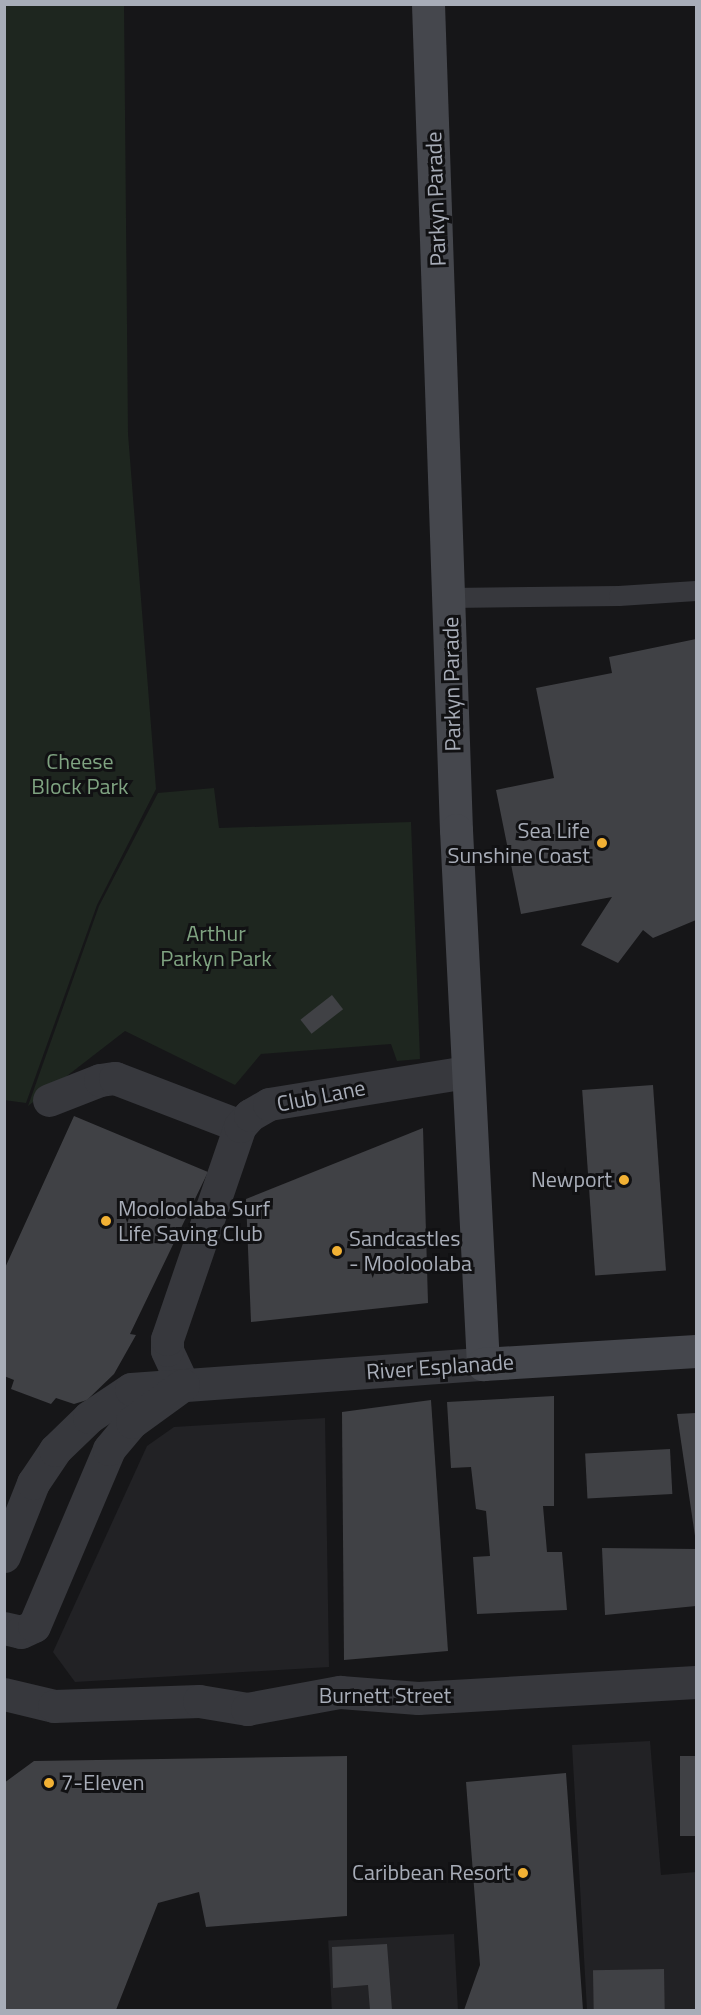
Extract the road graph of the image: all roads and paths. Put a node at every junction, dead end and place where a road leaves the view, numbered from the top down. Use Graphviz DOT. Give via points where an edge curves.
graph roads {
  1 [pos="428,4"];
  2 [pos="696,591"];
  3 [pos="450,598"];
  4 [pos="466,1072"];
  5 [pos="50,1100"];
  6 [pos="240,1126"];
  7 [pos="696,1351"];
  8 [pos="483,1364"];
  9 [pos="183,1385"];
  10 [pos="4,1556"];
  11 [pos="4,1628"];
  12 [pos="696,1682"];
  13 [pos="4,1694"];
  1 -- 3 [label="street, Parkyn Parade"];
  2 -- 3 [label="lane"];
  3 -- 4 [label="street, Parkyn Parade"];
  4 -- 6 [label="street, Club Lane" via="269,1104"];
  4 -- 8 [label="street, Parkyn Parade"];
  5 -- 6 [label="street" via="115,1078"];
  6 -- 9 [label="street" via="167,1339 167,1350"];
  7 -- 8 [label="street, River Esplanade"];
  8 -- 9 [label="street, River Esplanade"];
  9 -- 10 [label="street, River Esplanade" via="131,1389 89,1417 55,1450 38,1474"];
  9 -- 11 [label="street" via="132,1422 109,1449 34,1626 21,1632"];
  12 -- 13 [label="street, Burnett Street" via="418,1698 340,1692 247,1709 199,1701 54,1706"];
}
